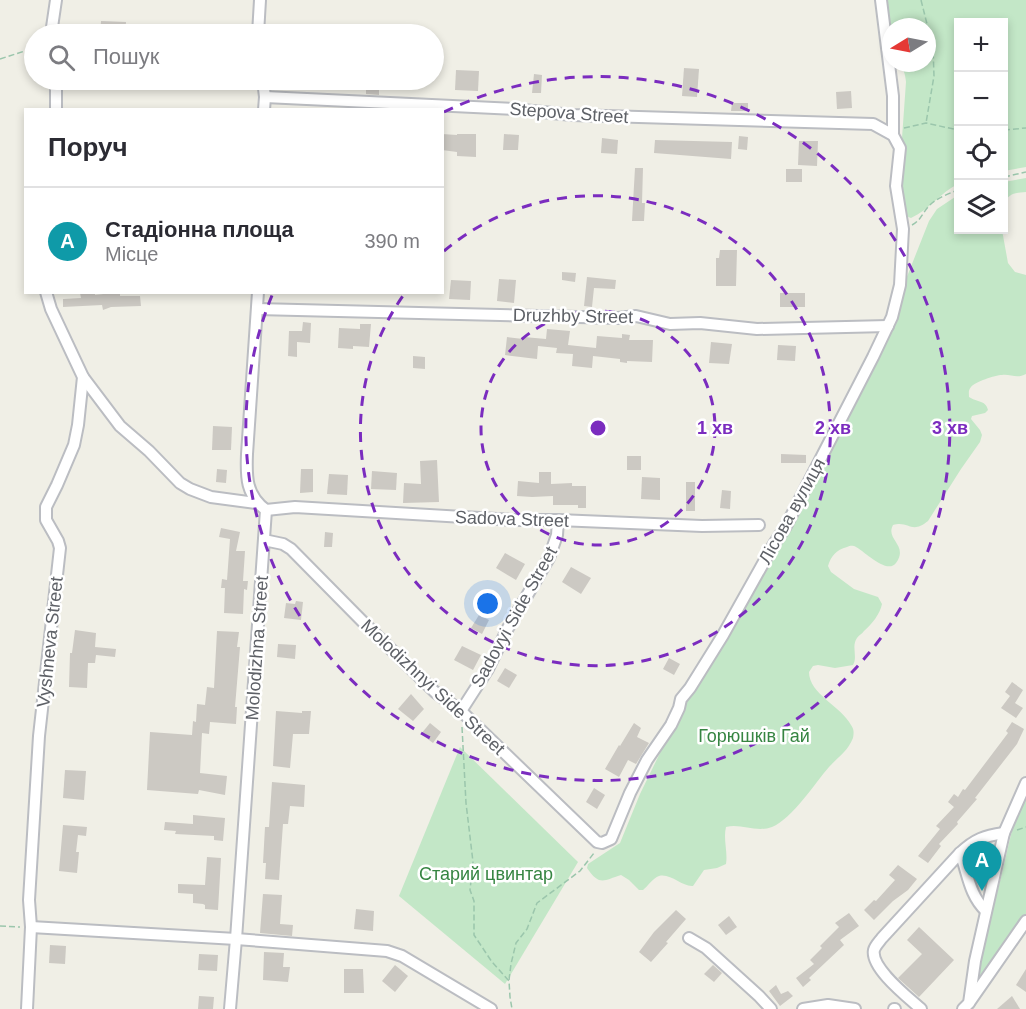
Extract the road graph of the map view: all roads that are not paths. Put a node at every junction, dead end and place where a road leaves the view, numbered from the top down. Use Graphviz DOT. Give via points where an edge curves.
graph roads {
  1 [pos="56,0"];
  2 [pos="260,0"];
  3 [pos="881,0"];
  4 [pos="52,24"];
  5 [pos="259,24"];
  6 [pos="56,90"];
  7 [pos="264,90"];
  8 [pos="265,97"];
  9 [pos="56,108"];
  10 [pos="264,108"];
  11 [pos="894,135"];
  12 [pos="47,294"];
  13 [pos="258,294"];
  14 [pos="257,309"];
  15 [pos="888,326"];
  16 [pos="83,377"];
  17 [pos="256,503"];
  18 [pos="266,510"];
  19 [pos="558,520"];
  20 [pos="759,525"];
  21 [pos="264,540"];
  22 [pos="461,711"];
  23 [pos="1026,783"];
  24 [pos="1004,833"];
  25 [pos="599,842"];
  26 [pos="960,853"];
  27 [pos="986,911"];
  28 [pos="1026,921"];
  29 [pos="31,927"];
  30 [pos="689,938"];
  31 [pos="236,939"];
  32 [pos="966,1006"];
  33 [pos="27,1009"];
  34 [pos="230,1009"];
  35 [pos="491,1009"];
  36 [pos="771,1009"];
  37 [pos="803,1009"];
  38 [pos="855,1009"];
  39 [pos="921,1009"];
  1 -- 4 [label="street"];
  2 -- 5 [label="street"];
  3 -- 11 [label="street, Лісова вулиця"];
  6 -- 9 [label="street"];
  7 -- 8 [label="street"];
  8 -- 10 [label="street"];
  8 -- 11 [label="street, Stepova Street" via="513,109 572,116 873,124"];
  11 -- 15 [label="street, Лісова вулиця" via="900,148 896,186 903,229 900,285"];
  12 -- 16 [label="street"];
  13 -- 14 [label="street"];
  14 -- 15 [label="street, Druzhby Street" via="636,316 670,324 757,329"];
  14 -- 17 [label="street" via="247,466"];
  15 -- 25 [label="street, Лісова вулиця" via="786,526 647,760 612,839"];
  16 -- 17 [label="street" via="120,426 180,483 211,497"];
  16 -- 29 [label="street, Vyshneva Street" via="74,445 45,514 60,548 39,736 29,900"];
  17 -- 18 [label="street"];
  18 -- 19 [label="street, Sadova Street" via="295,507"];
  18 -- 21 [label="street, Molodizhna Street"];
  19 -- 20 [label="street, Sadova Street"];
  19 -- 22 [label="street, Sadovyi Side Street" via="549,558"];
  21 -- 22 [label="street, Molodizhnyi Side Street" via="291,549 435,692"];
  21 -- 31 [label="street, Molodizhna Street"];
  22 -- 25 [label="street, Molodizhnyi Side Street"];
  23 -- 24 [label="street"];
  24 -- 26 [label="street" via="983,837"];
  24 -- 27 [label="street"];
  26 -- 27 [label="street" via="969,884 978,904"];
  26 -- 39 [label="street" via="874,949 874,959 881,970"];
  27 -- 32 [label="street"];
  28 -- 32 [label="street"];
  29 -- 31 [label="street"];
  29 -- 33 [label="street, Vyshneva Street"];
  30 -- 36 [label="street" via="706,948"];
  31 -- 34 [label="street, Molodizhna Street"];
  31 -- 35 [label="street" via="394,953"];
  37 -- 38 [label="street" via="828,1005"];
}
